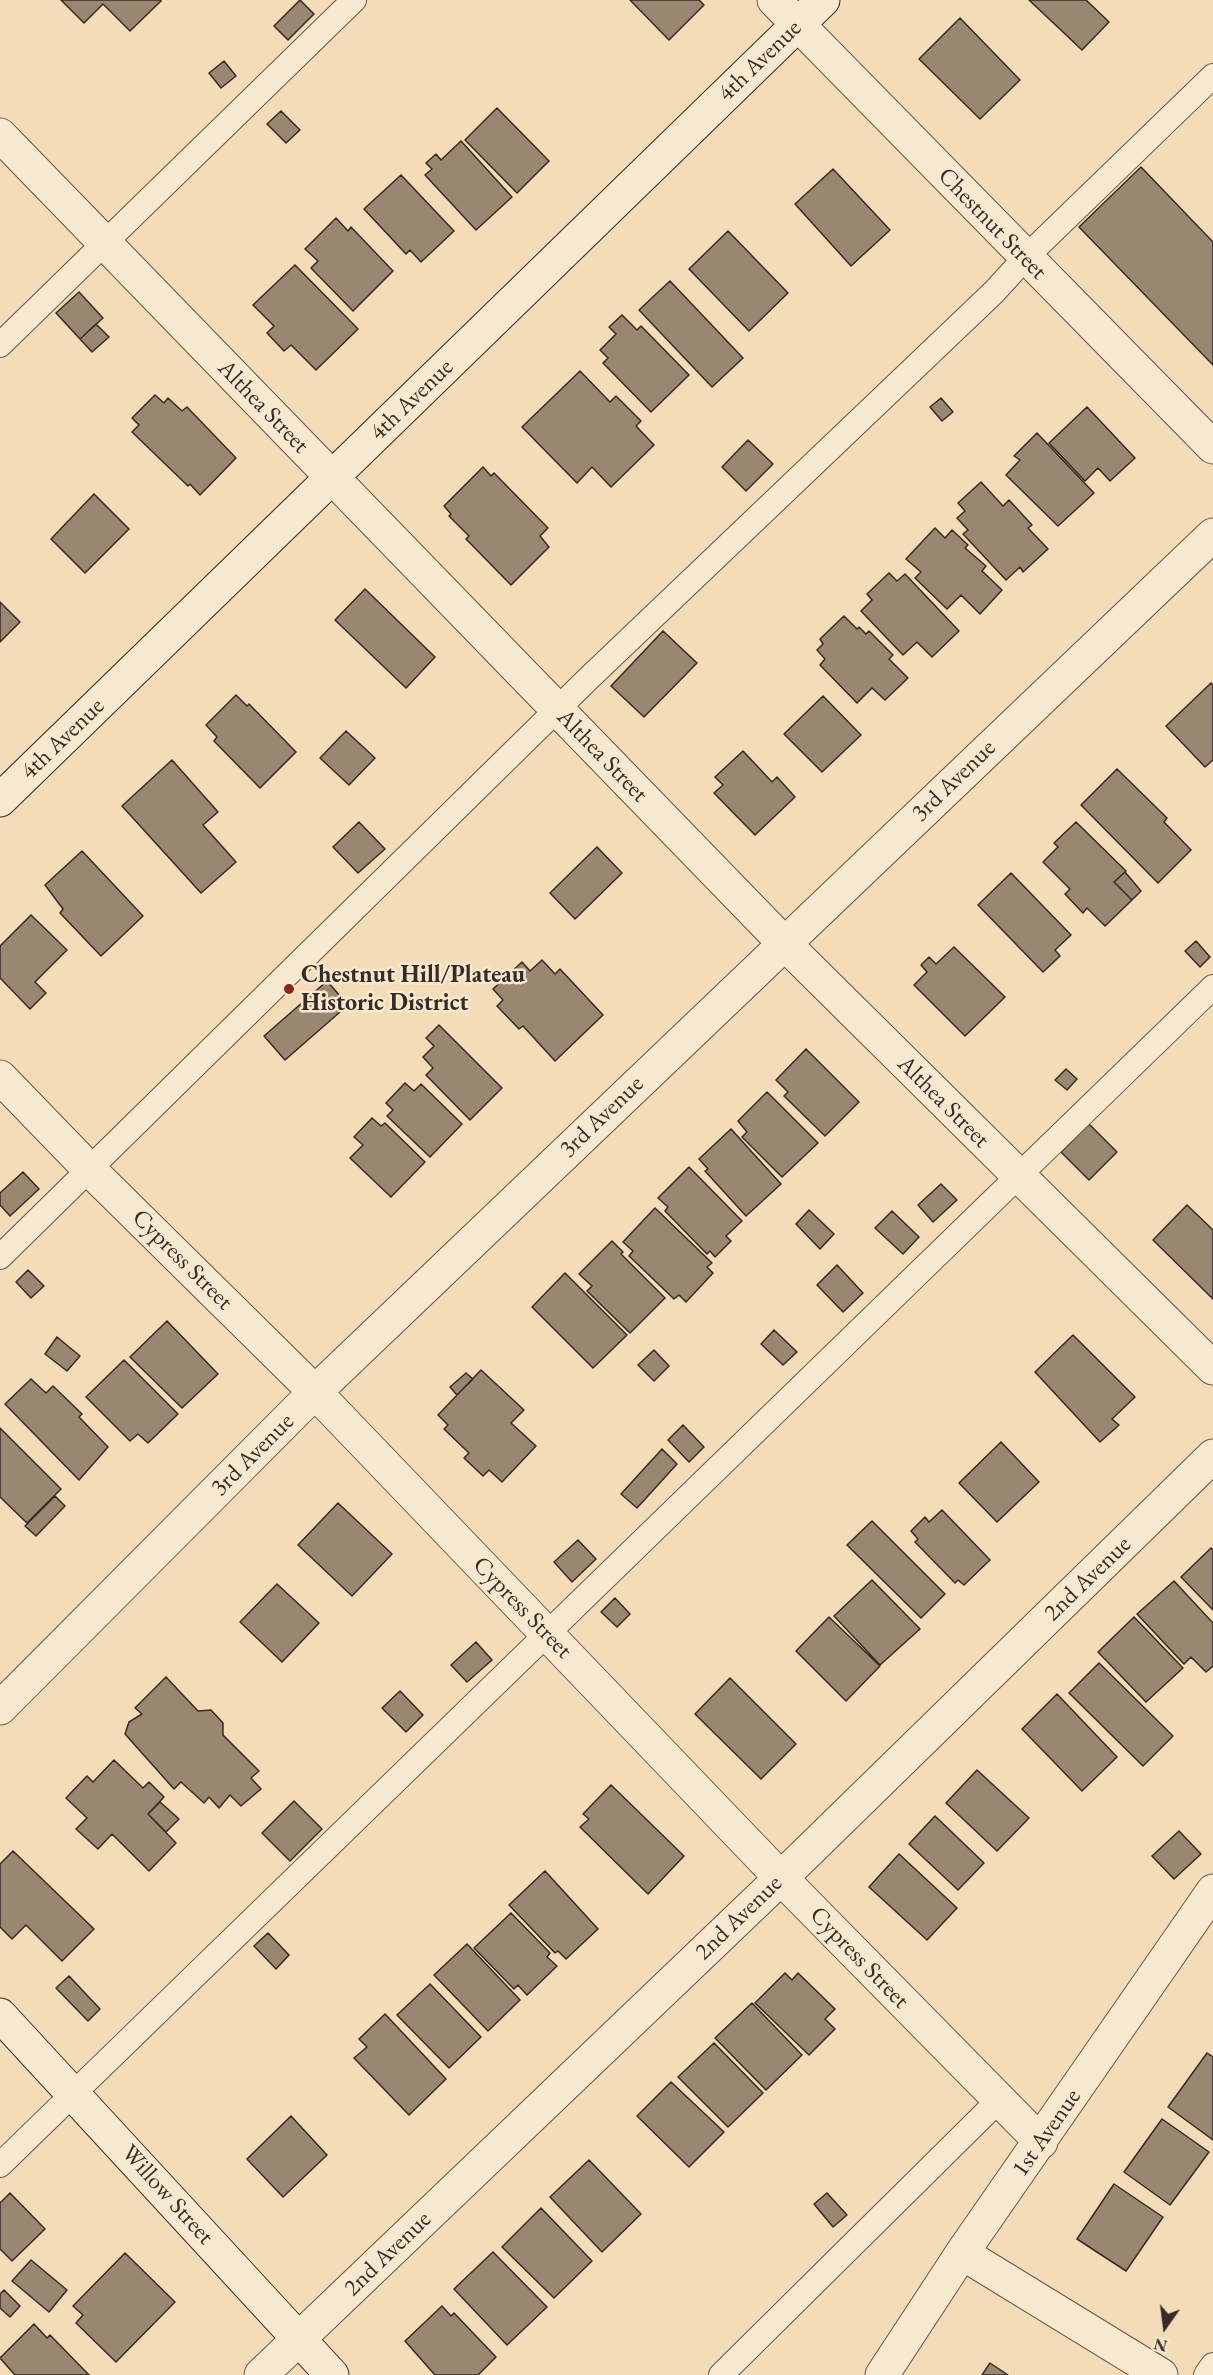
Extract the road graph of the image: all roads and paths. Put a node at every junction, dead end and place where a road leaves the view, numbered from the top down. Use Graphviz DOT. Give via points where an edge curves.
graph roads {
  1 [pos="354,0"];
  2 [pos="774,0"];
  3 [pos="823,0"];
  4 [pos="797,25"];
  5 [pos="1213,76"];
  6 [pos="0,135"];
  7 [pos="105,242"];
  8 [pos="1025,258"];
  9 [pos="0,345"];
  10 [pos="1213,447"];
  11 [pos="332,479"];
  12 [pos="1213,535"];
  13 [pos="557,710"];
  14 [pos="0,800"];
  15 [pos="784,944"];
  16 [pos="1213,987"];
  17 [pos="0,1077"];
  18 [pos="90,1170"];
  19 [pos="1019,1176"];
  20 [pos="0,1257"];
  21 [pos="1213,1368"];
  22 [pos="315,1392"];
  23 [pos="1213,1456"];
  24 [pos="546,1633"];
  25 [pos="0,1708"];
  26 [pos="781,1878"];
  27 [pos="1213,1891"];
  28 [pos="0,2015"];
  29 [pos="75,2093"];
  30 [pos="999,2100"];
  31 [pos="1041,2142"];
  32 [pos="0,2164"];
  33 [pos="962,2253"];
  34 [pos="298,2340"];
  35 [pos="1213,2365"];
  36 [pos="261,2375"];
  37 [pos="332,2375"];
  38 [pos="721,2375"];
  39 [pos="882,2375"];
  40 [pos="1161,2375"];
  41 [pos="1206,2375"];
  1 -- 7 [label="lane"];
  2 -- 4 [label="street, Chestnut Street"];
  3 -- 4 [label="street, 4th Avenue"];
  4 -- 8 [label="street, Chestnut Street"];
  4 -- 11 [label="street, 4th Avenue"];
  5 -- 8 [label="lane"];
  6 -- 7 [label="street, Althea Street"];
  7 -- 9 [label="lane"];
  7 -- 11 [label="street, Althea Street"];
  8 -- 10 [label="street, Chestnut Street"];
  8 -- 13 [label="lane"];
  11 -- 13 [label="street, Althea Street"];
  11 -- 14 [label="street, 4th Avenue"];
  12 -- 15 [label="street, 3rd Avenue"];
  13 -- 15 [label="street, Althea Street"];
  13 -- 18 [label="lane"];
  15 -- 19 [label="street, Althea Street"];
  15 -- 22 [label="street, 3rd Avenue"];
  16 -- 19 [label="lane"];
  17 -- 18 [label="street, Cypress Street"];
  18 -- 20 [label="lane"];
  18 -- 22 [label="street, Cypress Street"];
  19 -- 21 [label="street, Althea Street"];
  19 -- 24 [label="lane"];
  22 -- 24 [label="street, Cypress Street"];
  22 -- 25 [label="street, 3rd Avenue"];
  23 -- 26 [label="street, 2nd Avenue"];
  24 -- 26 [label="street, Cypress Street"];
  24 -- 29 [label="lane"];
  26 -- 30 [label="street, Cypress Street"];
  26 -- 34 [label="street, 2nd Avenue"];
  27 -- 31 [label="street, 1st Avenue"];
  28 -- 29 [label="street, Willow Street"];
  29 -- 32 [label="lane"];
  29 -- 34 [label="street, Willow Street"];
  30 -- 31 [label="street, Cypress Street"];
  30 -- 38 [label="lane"];
  31 -- 33 [label="street, 1st Avenue"];
  33 -- 39 [label="street, 1st Avenue"];
  33 -- 40 [label="street"];
  34 -- 36 [label="street, 2nd Avenue"];
  34 -- 37 [label="street, Willow Street"];
  35 -- 41 [label="lane"];
}
